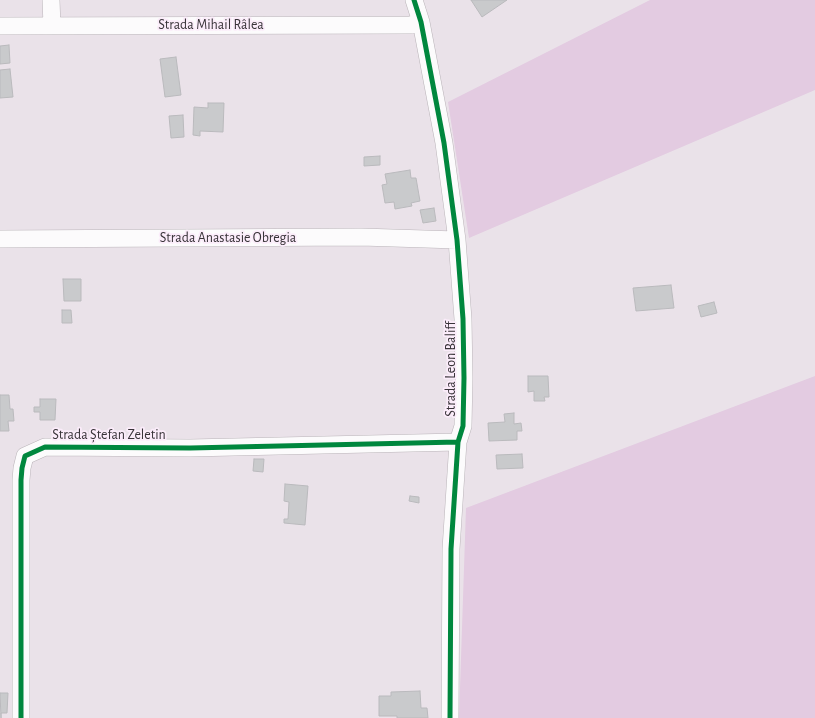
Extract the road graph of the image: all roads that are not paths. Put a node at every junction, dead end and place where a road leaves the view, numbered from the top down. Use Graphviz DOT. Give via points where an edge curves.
graph roads {
  1 [pos="51,0"];
  2 [pos="414,0"];
  3 [pos="421,22"];
  4 [pos="0,26"];
  5 [pos="52,26"];
  6 [pos="0,239"];
  7 [pos="457,240"];
  8 [pos="458,442"];
  9 [pos="21,718"];
  10 [pos="450,718"];
  1 -- 5 [label="street"];
  2 -- 3 [label="street, Strada Leon Baliff"];
  3 -- 5 [label="street, Strada Mihail Râlea" via="403,25"];
  3 -- 7 [label="street, Strada Leon Baliff" via="444,143"];
  4 -- 5 [label="street, Strada Mihail Râlea"];
  6 -- 7 [label="street, Strada Anastasie Obregia" via="361,237"];
  7 -- 8 [label="street, Strada Leon Baliff" via="464,378 463,426"];
  8 -- 9 [label="street, Strada Ștefan Zeletin" via="190,448 45,447 25,456 21,480"];
  8 -- 10 [label="street, Strada Leon Baliff" via="450,549"];
}
